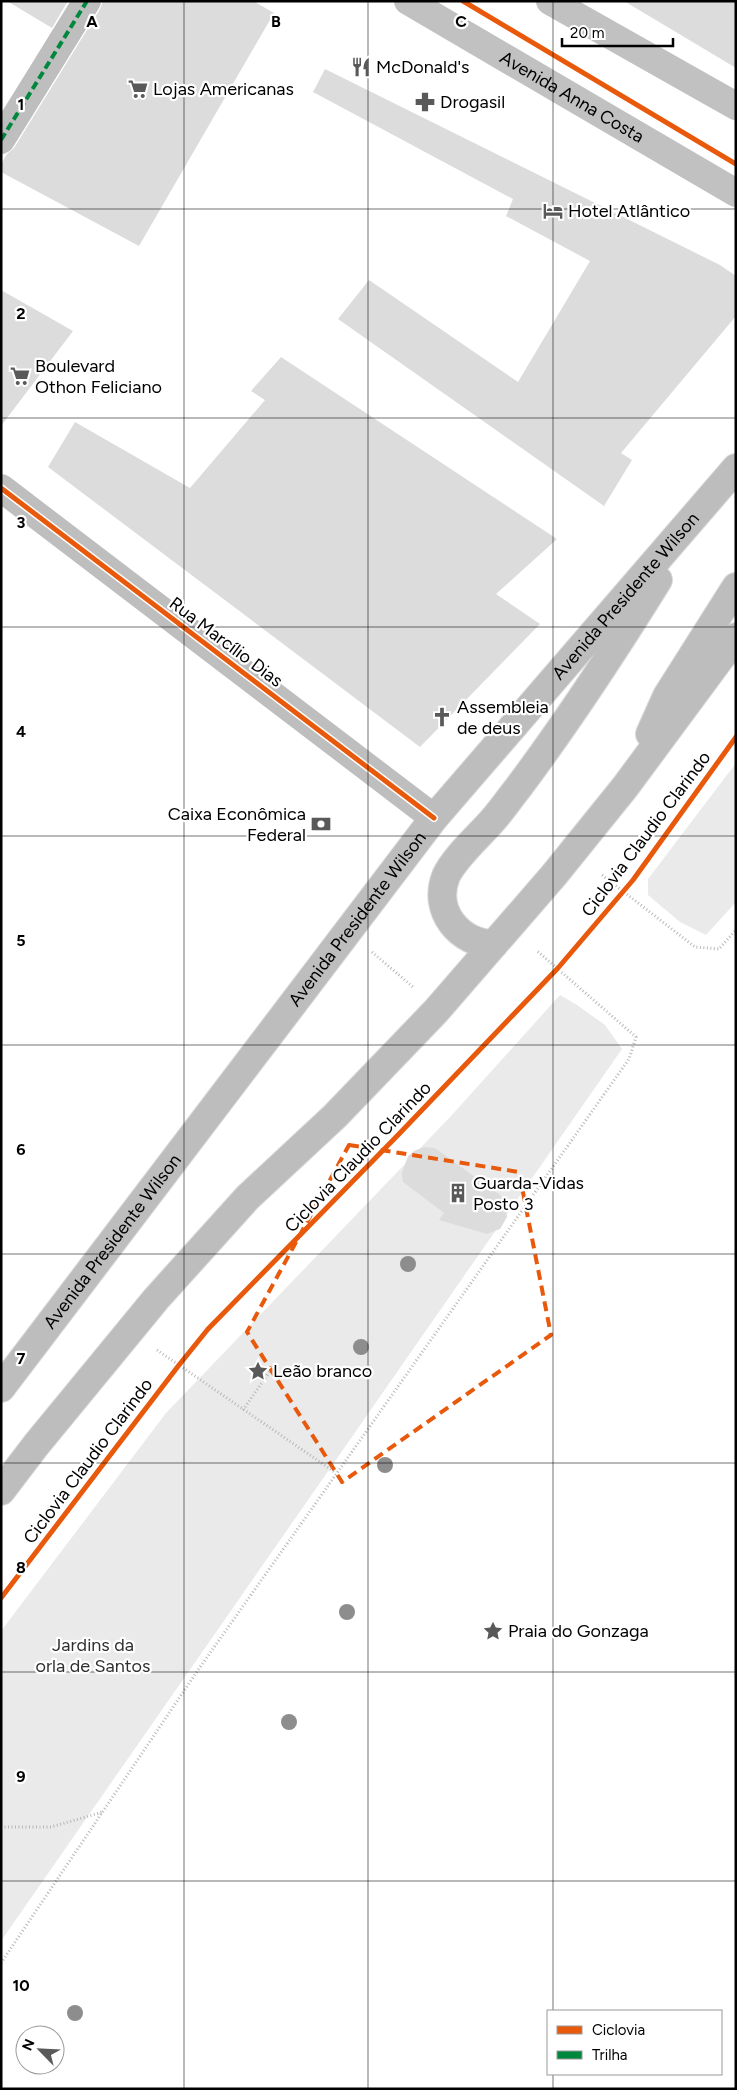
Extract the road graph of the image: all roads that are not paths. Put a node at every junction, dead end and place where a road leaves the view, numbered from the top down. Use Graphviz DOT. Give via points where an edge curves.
graph roads {
  1 [pos="87,1"];
  2 [pos="408,1"];
  3 [pos="550,1"];
  4 [pos="736,106"];
  5 [pos="1,140"];
  6 [pos="736,193"];
  7 [pos="736,468"];
  8 [pos="1,488"];
  9 [pos="706,503"];
  10 [pos="736,588"];
  11 [pos="736,637"];
  12 [pos="625,787"];
  13 [pos="434,818"];
  14 [pos="494,944"];
  15 [pos="1,1388"];
  16 [pos="1,1491"];
  1 -- 5 [label="street"];
  2 -- 6 [label="main road, Avenida Anna Costa"];
  3 -- 4 [label="main road"];
  7 -- 9 [label="main road, Avenida Presidente Wilson"];
  8 -- 13 [label="street, Rua Marcílio Dias"];
  9 -- 13 [label="main road, Avenida Presidente Wilson"];
  9 -- 14 [label="main road" via="605,666 555,738 446,876 442,898 449,921 465,936 484,944"];
  10 -- 12 [label="main road" via="667,696"];
  11 -- 12 [label="main road"];
  12 -- 14 [label="main road"];
  13 -- 15 [label="main road, Avenida Presidente Wilson"];
  14 -- 16 [label="main road" via="436,1011 334,1116 247,1198 156,1299"];
}
